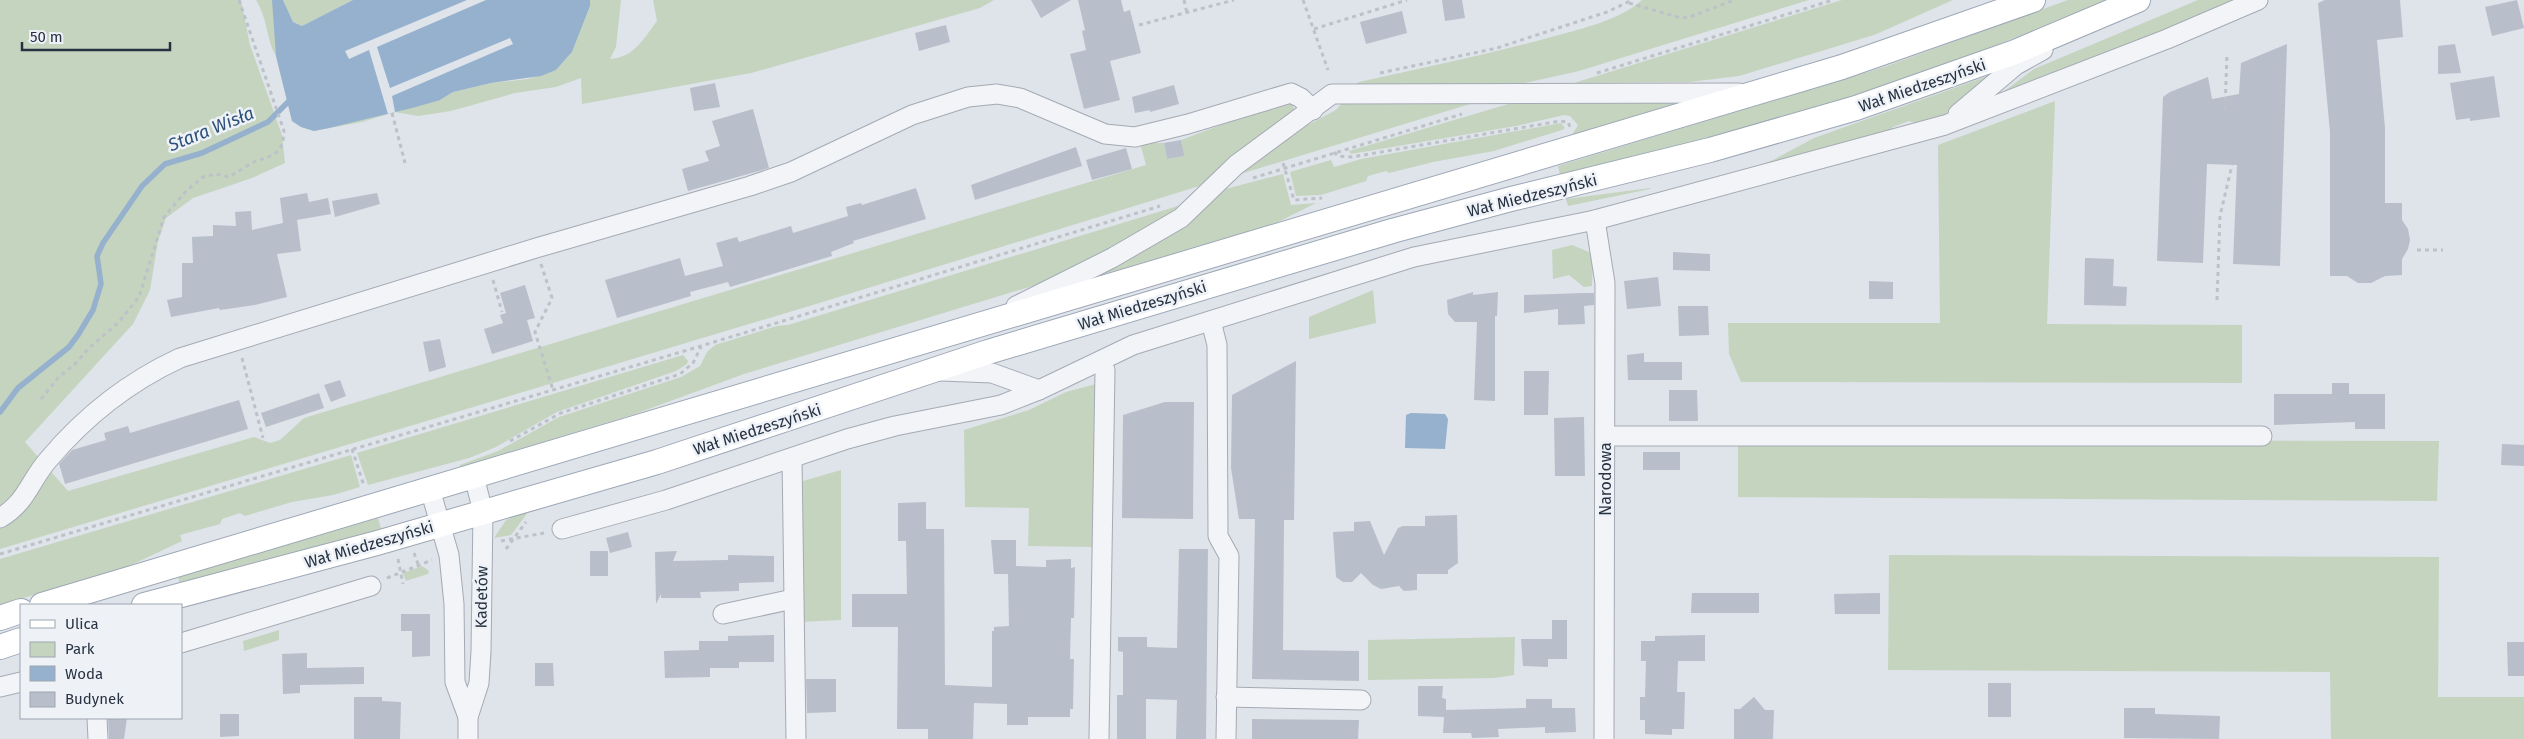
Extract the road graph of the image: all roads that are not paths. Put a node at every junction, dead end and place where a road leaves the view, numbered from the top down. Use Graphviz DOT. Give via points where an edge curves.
graph roads {
  1 [pos="2033,0"];
  2 [pos="2138,0"];
  3 [pos="2258,0"];
  4 [pos="2110,12"];
  5 [pos="1756,93"];
  6 [pos="1312,110"];
  7 [pos="1945,124"];
  8 [pos="1595,220"];
  9 [pos="1211,321"];
  10 [pos="975,326"];
  11 [pos="1105,370"];
  12 [pos="932,371"];
  13 [pos="1039,390"];
  14 [pos="1606,436"];
  15 [pos="2262,436"];
  16 [pos="792,458"];
  17 [pos="474,476"];
  18 [pos="430,489"];
  19 [pos="483,512"];
  20 [pos="0,518"];
  21 [pos="442,524"];
  22 [pos="562,529"];
  23 [pos="371,586"];
  24 [pos="793,599"];
  25 [pos="45,604"];
  26 [pos="148,604"];
  27 [pos="20,611"];
  28 [pos="723,614"];
  29 [pos="0,618"];
  30 [pos="20,640"];
  31 [pos="182,643"];
  32 [pos="0,647"];
  33 [pos="20,682"];
  34 [pos="0,687"];
  35 [pos="1226,698"];
  36 [pos="1361,700"];
  37 [pos="468,717"];
  38 [pos="98,719"];
  39 [pos="98,739"];
  40 [pos="468,739"];
  41 [pos="796,739"];
  42 [pos="1099,739"];
  43 [pos="1226,739"];
  44 [pos="1604,739"];
  1 -- 5 [label="main road, Wał Miedzeszyński" via="1894,50"];
  2 -- 4 [label="main road, Wał Miedzeszyński"];
  3 -- 7 [label="street, Wał Miedzeszyński" via="2167,39"];
  4 -- 7 [label="street" via="2016,65"];
  4 -- 12 [label="main road, Wał Miedzeszyński" via="2016,52 1856,108 1710,150 1432,220"];
  5 -- 6 [label="street" via="1332,94"];
  5 -- 10 [label="main road, Wał Miedzeszyński"];
  6 -- 10 [label="street" via="1236,165 1181,218 1112,258"];
  6 -- 20 [label="street" via="1291,93 1188,124 1135,137 1118,137 1086,127 1020,98 997,94 968,97 912,115 791,172 172,361 108,399 44,464 18,505"];
  7 -- 8 [label="street, Wał Miedzeszyński"];
  8 -- 9 [label="street, Wał Miedzeszyński" via="1414,257"];
  8 -- 14 [label="street, Narodowa" via="1605,283"];
  9 -- 13 [label="street, Wał Miedzeszyński" via="1132,346"];
  9 -- 35 [label="street" via="1217,345 1218,536 1229,556"];
  10 -- 17 [label="main road, Wał Miedzeszyński"];
  11 -- 42 [label="street"];
  12 -- 13 [label="street" via="992,373"];
  12 -- 19 [label="main road, Wał Miedzeszyński" via="657,462"];
  13 -- 16 [label="street, Wał Miedzeszyński" via="1001,404 847,439"];
  14 -- 15 [label="street"];
  14 -- 44 [label="street, Narodowa"];
  16 -- 22 [label="street, Wał Miedzeszyński" via="666,500"];
  16 -- 24 [label="street"];
  17 -- 18 [label="main road, Wał Miedzeszyński"];
  17 -- 19 [label="street, Kadetów"];
  18 -- 21 [label="street, Kadetów"];
  18 -- 25 [label="main road, Wał Miedzeszyński"];
  19 -- 21 [label="main road, Wał Miedzeszyński"];
  19 -- 37 [label="street, Kadetów" via="479,684"];
  21 -- 26 [label="main road, Wał Miedzeszyński"];
  21 -- 37 [label="street, Kadetów" via="451,567 455,682"];
  23 -- 31 [label="street"];
  24 -- 28 [label="street"];
  24 -- 41 [label="street"];
  27 -- 29 [label="main road"];
  30 -- 32 [label="main road"];
  33 -- 34 [label="street"];
  35 -- 36 [label="street"];
  35 -- 43 [label="street"];
  37 -- 40 [label="street, Kadetów"];
  38 -- 39 [label="street"];
}
